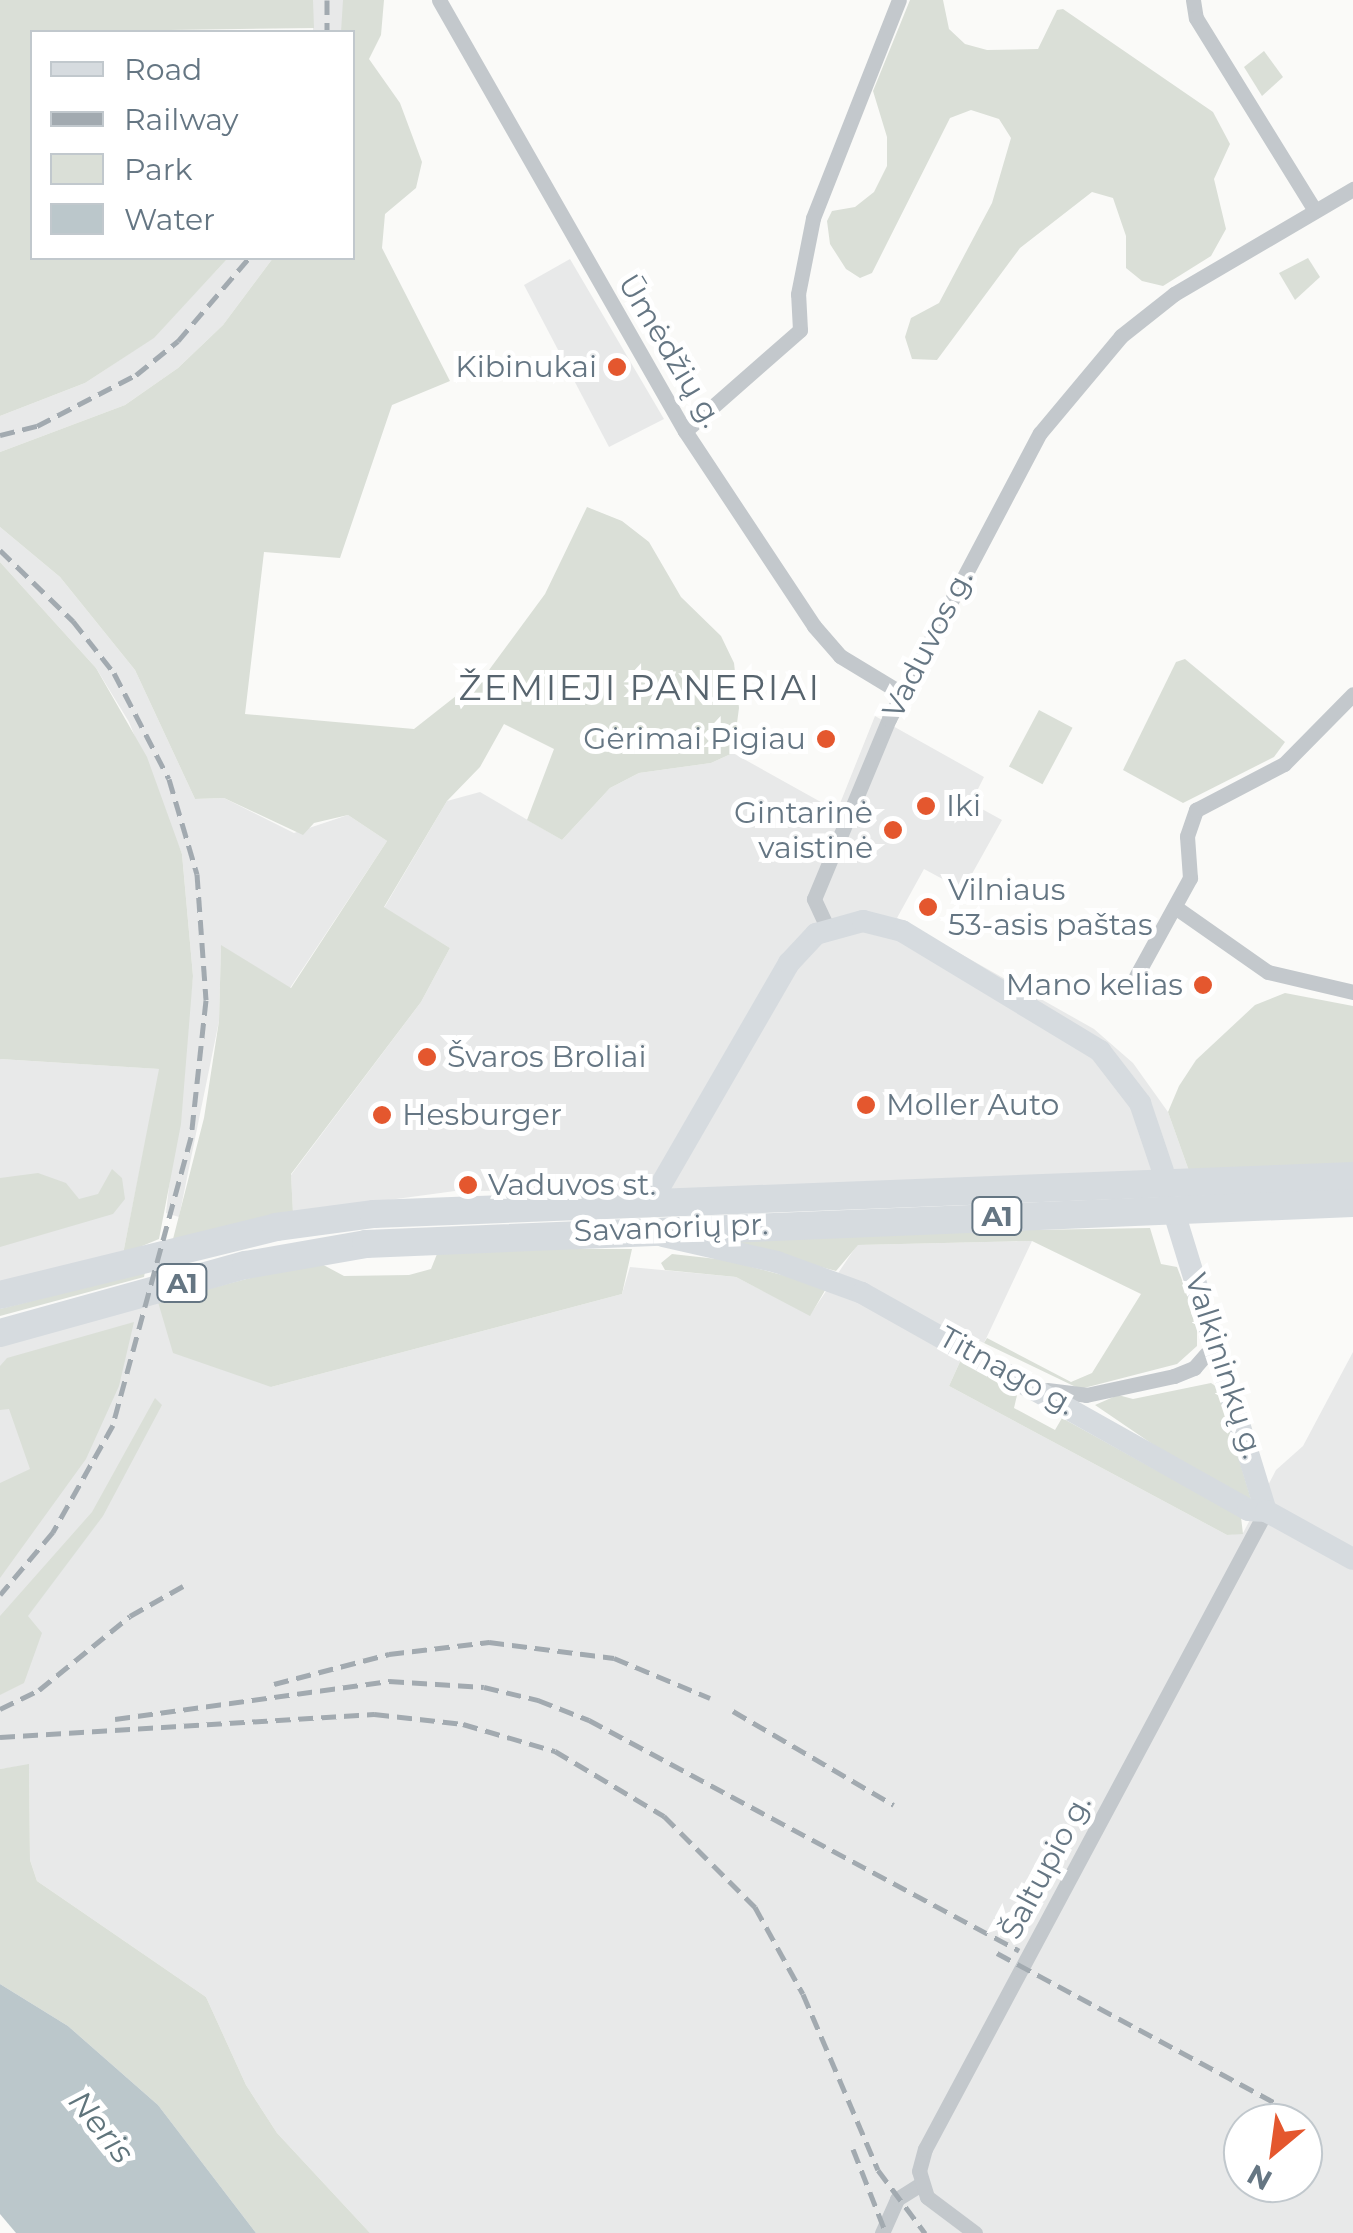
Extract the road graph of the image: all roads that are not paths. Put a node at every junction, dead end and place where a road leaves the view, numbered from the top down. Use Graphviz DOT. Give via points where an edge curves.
graph roads {
  1 [pos="438,0"];
  2 [pos="898,0"];
  3 [pos="1193,0"];
  4 [pos="1353,189"];
  5 [pos="1314,210"];
  6 [pos="685,431"];
  7 [pos="901,693"];
  8 [pos="1353,694"];
  9 [pos="1175,908"];
  10 [pos="827,928"];
  11 [pos="1128,989"];
  12 [pos="1353,992"];
  13 [pos="1163,1171"];
  14 [pos="1353,1176"];
  15 [pos="651,1202"];
  16 [pos="1353,1203"];
  17 [pos="1177,1222"];
  18 [pos="641,1229"];
  19 [pos="0,1296"];
  20 [pos="0,1334"];
  21 [pos="1217,1342"];
  22 [pos="1038,1388"];
  23 [pos="1266,1511"];
  24 [pos="1353,1560"];
  25 [pos="921,2184"];
  26 [pos="882,2233"];
  27 [pos="975,2233"];
  1 -- 6 [label="street, Ūmėdžių g."];
  2 -- 6 [label="street" via="812,218 798,294 800,330"];
  3 -- 5 [label="street" via="1196,18"];
  4 -- 5 [label="street, Vaduvos g."];
  5 -- 7 [label="street, Vaduvos g." via="1174,294 1121,336 1070,392 1032,448"];
  6 -- 7 [label="street, Ūmėdžių g." via="831,648"];
  7 -- 10 [label="street, Vaduvos g." via="814,899"];
  8 -- 9 [label="street" via="1284,764 1196,810 1187,836 1190,878"];
  9 -- 11 [label="street"];
  9 -- 12 [label="street" via="1268,972"];
  10 -- 13 [label="street" via="863,921 902,930 1100,1052 1140,1104"];
  10 -- 15 [label="street" via="789,963"];
  14 -- 15 [label="highway, Savanorių pr. / A1"];
  15 -- 19 [label="highway, Savanorių pr. / A1" via="335,1218"];
  16 -- 18 [label="highway, Savanorių pr. / A1"];
  17 -- 21 [label="street, Valkininkų g."];
  18 -- 20 [label="highway, Savanorių pr. / A1" via="453,1236 310,1251"];
  18 -- 22 [label="street, Titnago g." via="818,1274"];
  21 -- 22 [label="street" via="1194,1368 1174,1376 1077,1396"];
  21 -- 23 [label="street, Valkininkų g."];
  22 -- 23 [label="street, Titnago g." via="1248,1510"];
  23 -- 24 [label="street, Titnago g."];
  23 -- 25 [label="street, Šaltupio g." via="925,2149"];
  25 -- 26 [label="street" via="897,2199"];
  25 -- 27 [label="street" via="934,2207"];
}
